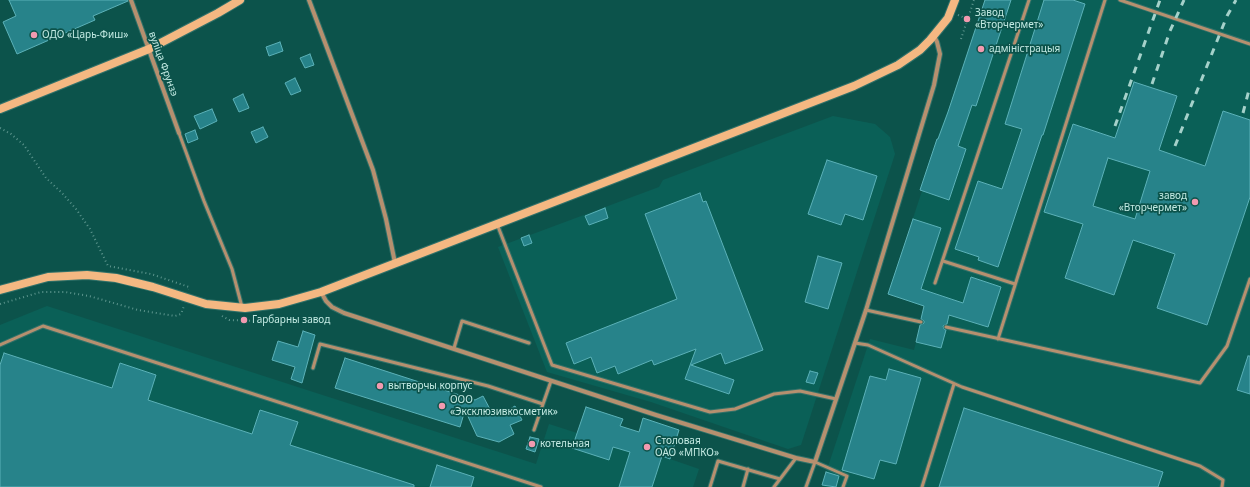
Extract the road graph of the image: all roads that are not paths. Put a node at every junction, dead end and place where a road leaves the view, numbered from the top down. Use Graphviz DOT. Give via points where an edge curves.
graph roads {
  1 [pos="131,0"];
  2 [pos="240,0"];
  3 [pos="309,0"];
  4 [pos="955,0"];
  5 [pos="1029,0"];
  6 [pos="1105,0"];
  7 [pos="1120,0"];
  8 [pos="934,36"];
  9 [pos="1250,44"];
  10 [pos="149,49"];
  11 [pos="0,109"];
  12 [pos="179,133"];
  13 [pos="497,224"];
  14 [pos="943,261"];
  15 [pos="395,264"];
  16 [pos="1250,279"];
  17 [pos="936,283"];
  18 [pos="1015,284"];
  19 [pos="0,290"];
  20 [pos="321,292"];
  21 [pos="242,307"];
  22 [pos="866,310"];
  23 [pos="921,322"];
  24 [pos="946,327"];
  25 [pos="998,339"];
  26 [pos="529,343"];
  27 [pos="855,343"];
  28 [pos="0,345"];
  29 [pos="454,348"];
  30 [pos="314,368"];
  31 [pos="551,380"];
  32 [pos="954,384"];
  33 [pos="836,399"];
  34 [pos="542,404"];
  35 [pos="534,430"];
  36 [pos="796,458"];
  37 [pos="815,462"];
  38 [pos="748,469"];
  39 [pos="780,479"];
  40 [pos="541,487"];
  41 [pos="710,487"];
  42 [pos="743,487"];
  43 [pos="774,487"];
  44 [pos="806,487"];
  45 [pos="843,487"];
  46 [pos="922,487"];
  47 [pos="1222,487"];
  1 -- 10 [label="street, вуліца Фрунзэ"];
  2 -- 10 [label="street"];
  3 -- 15 [label="street" via="373,170"];
  4 -- 8 [label="street" via="948,18"];
  5 -- 14 [label="lane"];
  6 -- 18 [label="lane"];
  7 -- 9 [label="lane"];
  8 -- 13 [label="street" via="906,60 854,86"];
  8 -- 22 [label="street" via="940,54 934,85"];
  10 -- 11 [label="street"];
  10 -- 12 [label="street, вуліца Фрунзэ"];
  12 -- 21 [label="lane" via="232,269"];
  13 -- 15 [label="street"];
  13 -- 33 [label="lane" via="552,365 710,412 735,409 774,394 800,391"];
  14 -- 17 [label="lane"];
  14 -- 18 [label="lane"];
  15 -- 20 [label="street"];
  16 -- 25 [label="lane" via="1227,346 1200,384"];
  18 -- 25 [label="lane"];
  19 -- 21 [label="street" via="48,277 87,275 116,278 153,287 206,304"];
  20 -- 21 [label="street" via="278,304"];
  20 -- 29 [label="street" via="332,307 344,313"];
  22 -- 23 [label="lane"];
  22 -- 27 [label="street"];
  24 -- 25 [label="lane"];
  26 -- 29 [label="lane" via="462,320"];
  27 -- 32 [label="lane" via="868,345"];
  27 -- 33 [label="street"];
  28 -- 40 [label="lane" via="43,326"];
  29 -- 31 [label="street"];
  30 -- 34 [label="lane" via="320,344 488,386"];
  31 -- 34 [label="lane"];
  31 -- 36 [label="street"];
  32 -- 46 [label="lane"];
  32 -- 47 [label="lane" via="1200,466 1223,480"];
  33 -- 37 [label="street"];
  34 -- 35 [label="lane"];
  36 -- 37 [label="street"];
  36 -- 39 [label="lane"];
  37 -- 44 [label="lane"];
  37 -- 45 [label="lane" via="847,476"];
  38 -- 39 [label="lane"];
  38 -- 41 [label="lane" via="718,461"];
  38 -- 42 [label="lane"];
  39 -- 43 [label="lane"];
}
